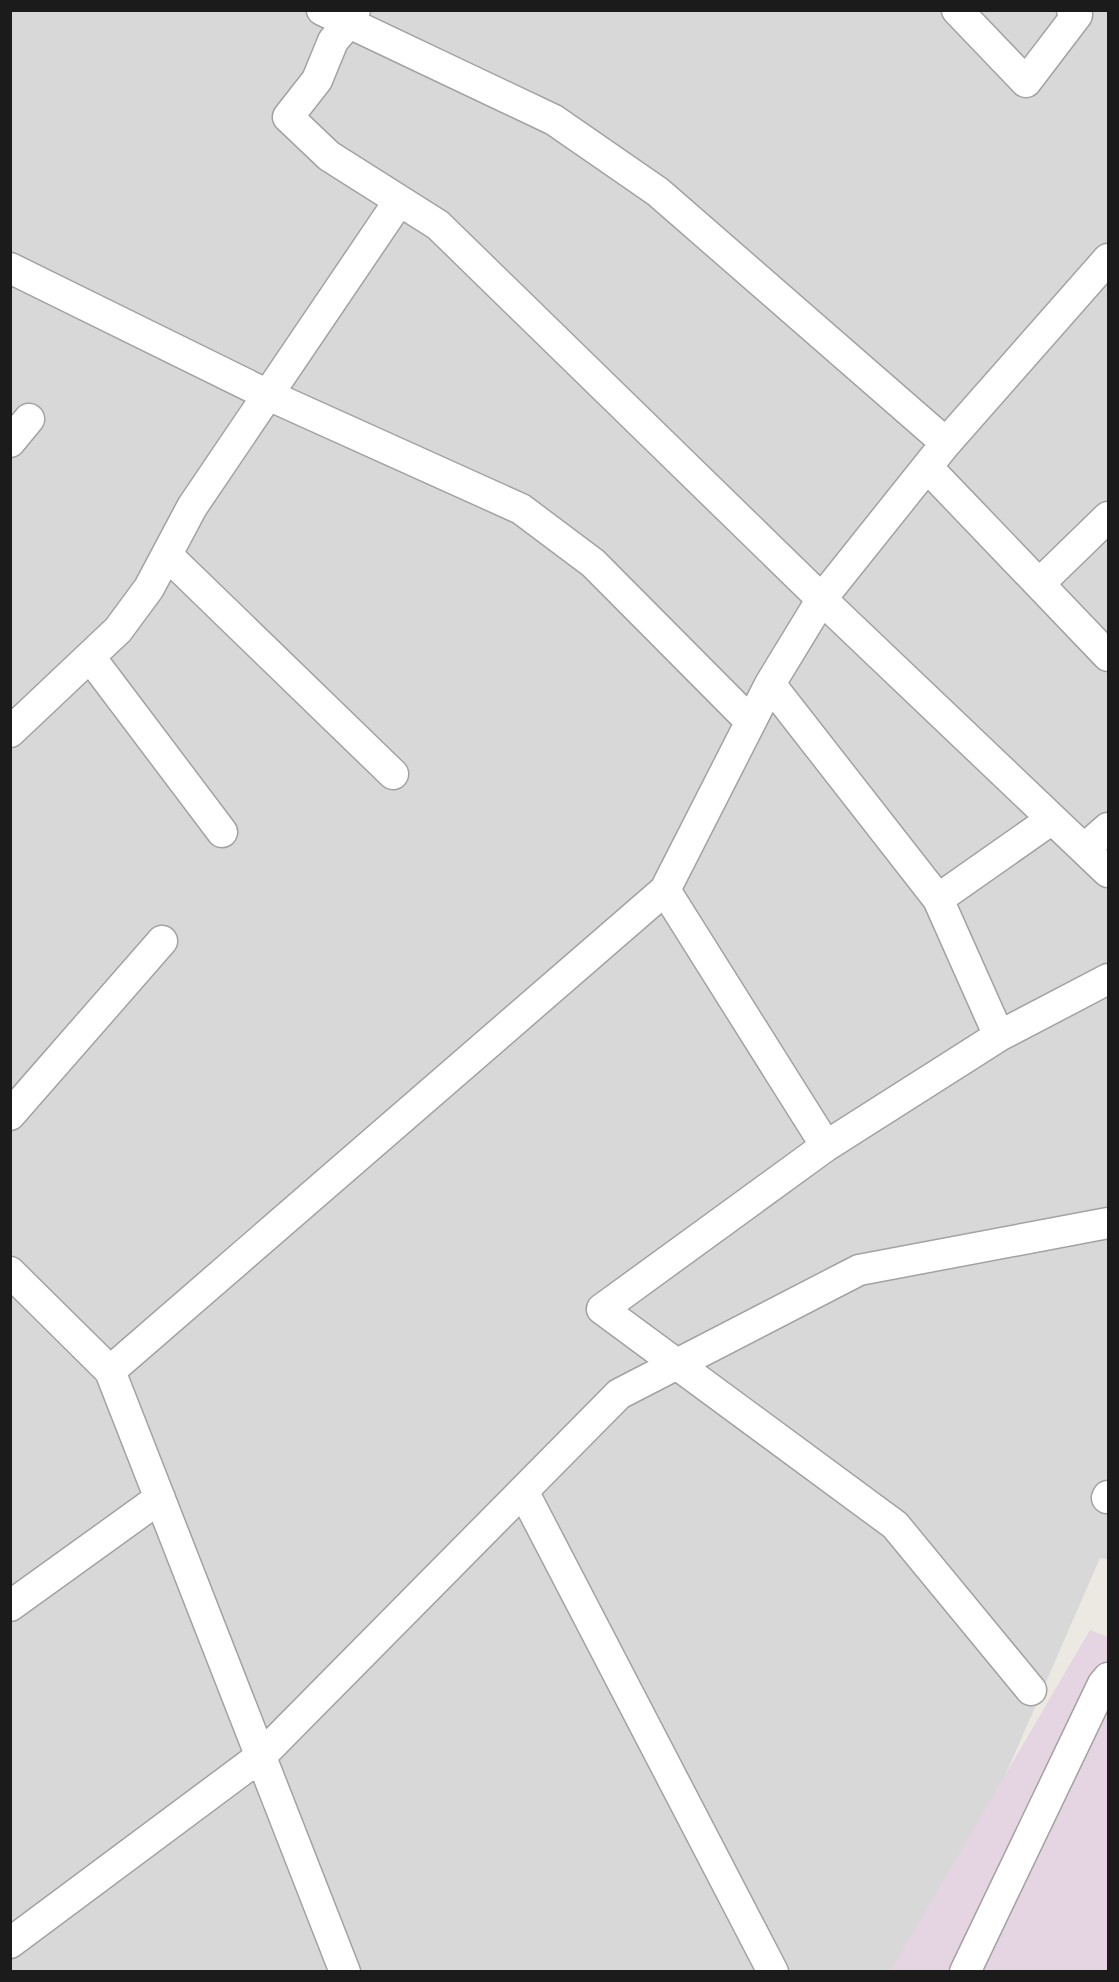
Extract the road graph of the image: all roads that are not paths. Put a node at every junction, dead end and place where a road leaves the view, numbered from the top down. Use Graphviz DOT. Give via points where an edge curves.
graph roads {
  1 [pos="322,10"];
  2 [pos="957,10"];
  3 [pos="1072,10"];
  4 [pos="352,16"];
  5 [pos="399,201"];
  6 [pos="1108,259"];
  7 [pos="10,268"];
  8 [pos="266,394"];
  9 [pos="29,420"];
  10 [pos="10,442"];
  11 [pos="946,443"];
  12 [pos="927,467"];
  13 [pos="1108,517"];
  14 [pos="167,555"];
  15 [pos="1039,584"];
  16 [pos="823,597"];
  17 [pos="1108,656"];
  18 [pos="90,657"];
  19 [pos="770,684"];
  20 [pos="750,721"];
  21 [pos="10,732"];
  22 [pos="393,774"];
  23 [pos="1052,819"];
  24 [pos="1108,828"];
  25 [pos="222,832"];
  26 [pos="1084,849"];
  27 [pos="1108,872"];
  28 [pos="665,890"];
  29 [pos="938,899"];
  30 [pos="162,942"];
  31 [pos="1108,979"];
  32 [pos="999,1036"];
  33 [pos="10,1115"];
  34 [pos="826,1146"];
  35 [pos="1108,1223"];
  36 [pos="10,1272"];
  37 [pos="675,1365"];
  38 [pos="110,1371"];
  39 [pos="524,1493"];
  40 [pos="160,1498"];
  41 [pos="10,1606"];
  42 [pos="1108,1678"];
  43 [pos="1031,1690"];
  44 [pos="261,1756"];
  45 [pos="10,1943"];
  46 [pos="345,1971"];
  47 [pos="773,1971"];
  48 [pos="965,1971"];
  1 -- 4 [label="street"];
  2 -- 3 [label="street" via="1026,82 1077,15"];
  4 -- 5 [label="street" via="333,41 317,80 288,117 329,156"];
  4 -- 11 [label="street" via="554,120 648,185"];
  5 -- 8 [label="street"];
  5 -- 16 [label="street" via="438,225"];
  6 -- 11 [label="street"];
  7 -- 8 [label="street"];
  8 -- 14 [label="street" via="192,507"];
  8 -- 20 [label="street" via="521,509 593,563"];
  9 -- 10 [label="street"];
  11 -- 12 [label="street"];
  12 -- 15 [label="street"];
  12 -- 16 [label="street"];
  13 -- 15 [label="street"];
  14 -- 18 [label="street" via="118,630"];
  14 -- 22 [label="street"];
  15 -- 17 [label="street"];
  16 -- 19 [label="street"];
  16 -- 23 [label="street"];
  18 -- 21 [label="street"];
  18 -- 25 [label="street"];
  19 -- 20 [label="street"];
  19 -- 29 [label="street"];
  20 -- 28 [label="street"];
  23 -- 26 [label="street"];
  23 -- 29 [label="street"];
  24 -- 26 [label="street"];
  26 -- 27 [label="street"];
  28 -- 34 [label="street"];
  28 -- 38 [label="street"];
  29 -- 32 [label="street"];
  30 -- 33 [label="street"];
  31 -- 32 [label="street"];
  32 -- 34 [label="street"];
  34 -- 37 [label="street" via="602,1309"];
  35 -- 37 [label="street" via="859,1270"];
  36 -- 38 [label="street"];
  37 -- 39 [label="street" via="619,1394"];
  37 -- 43 [label="street" via="895,1525"];
  38 -- 40 [label="street"];
  39 -- 44 [label="street"];
  39 -- 47 [label="street"];
  40 -- 41 [label="street"];
  40 -- 44 [label="street"];
  42 -- 48 [label="street"];
  44 -- 45 [label="street"];
  44 -- 46 [label="street"];
}
